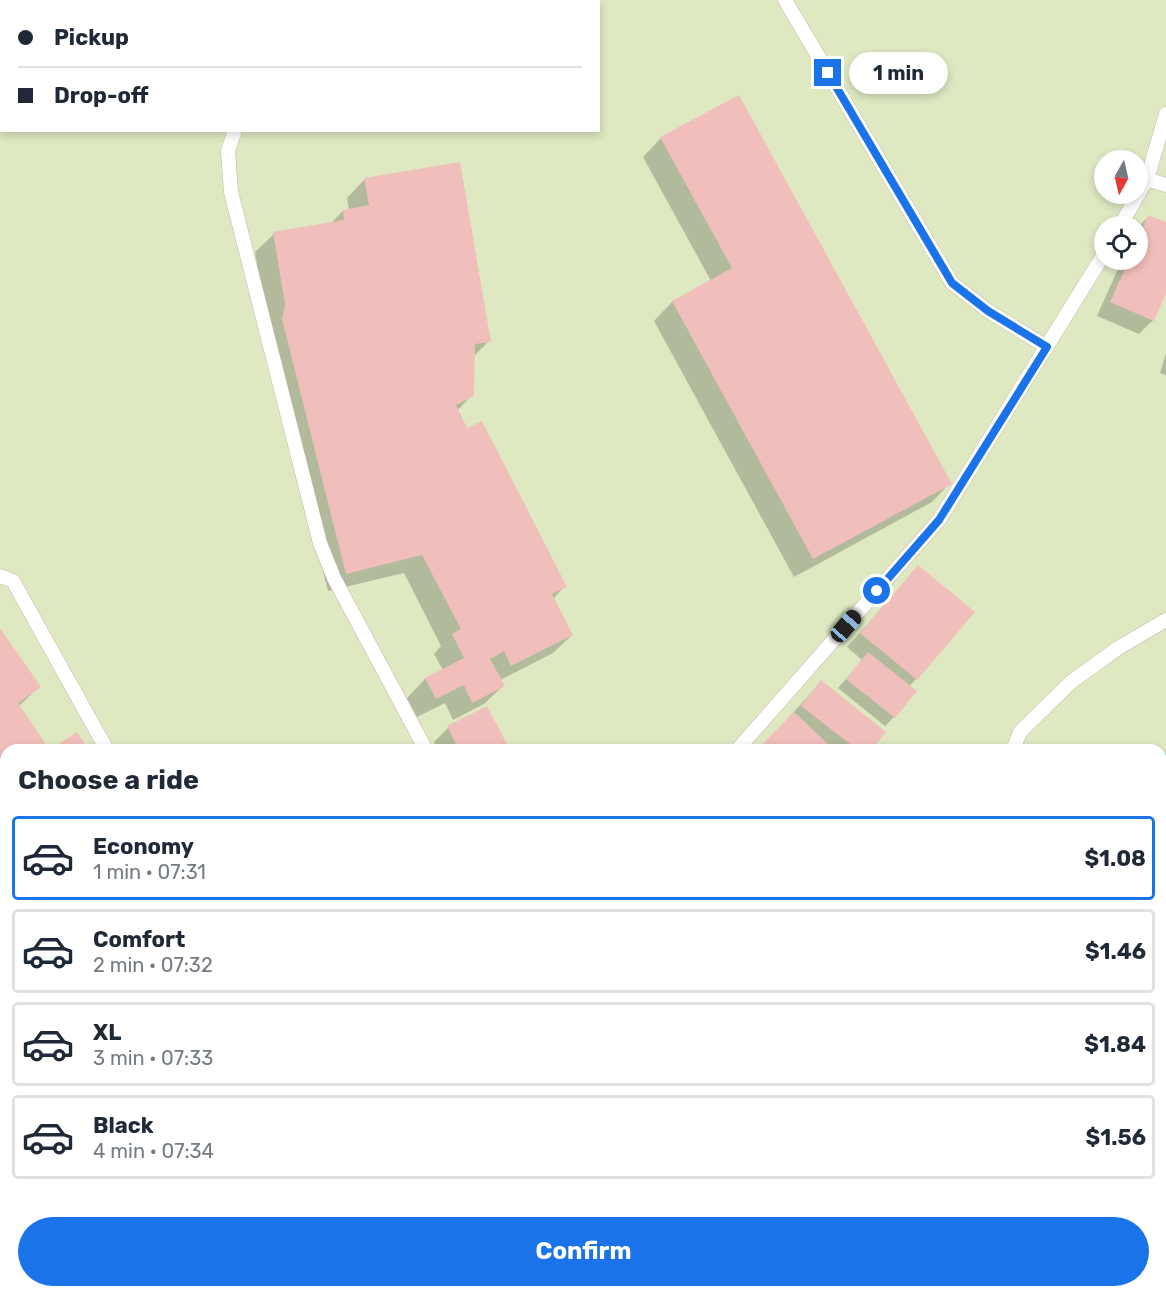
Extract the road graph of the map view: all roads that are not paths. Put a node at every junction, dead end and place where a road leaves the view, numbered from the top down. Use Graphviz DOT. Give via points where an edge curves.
graph roads {
  1 [pos="784,0"];
  2 [pos="1166,114"];
  3 [pos="234,132"];
  4 [pos="1148,176"];
  5 [pos="1148,179"];
  6 [pos="1166,185"];
  7 [pos="1094,270"];
  8 [pos="1047,347"];
  9 [pos="0,576"];
  10 [pos="1166,620"];
  11 [pos="105,744"];
  12 [pos="423,744"];
  13 [pos="742,744"];
  14 [pos="1015,744"];
  1 -- 8 [label="lane" via="952,283 988,311"];
  2 -- 4 [label="lane"];
  3 -- 12 [label="lane" via="228,151 231,192 320,543 334,578"];
  5 -- 6 [label="lane"];
  7 -- 8 [label="lane"];
  8 -- 13 [label="lane" via="939,520"];
  9 -- 11 [label="lane" via="13,581"];
  10 -- 14 [label="lane" via="1071,682 1020,732"];
}
